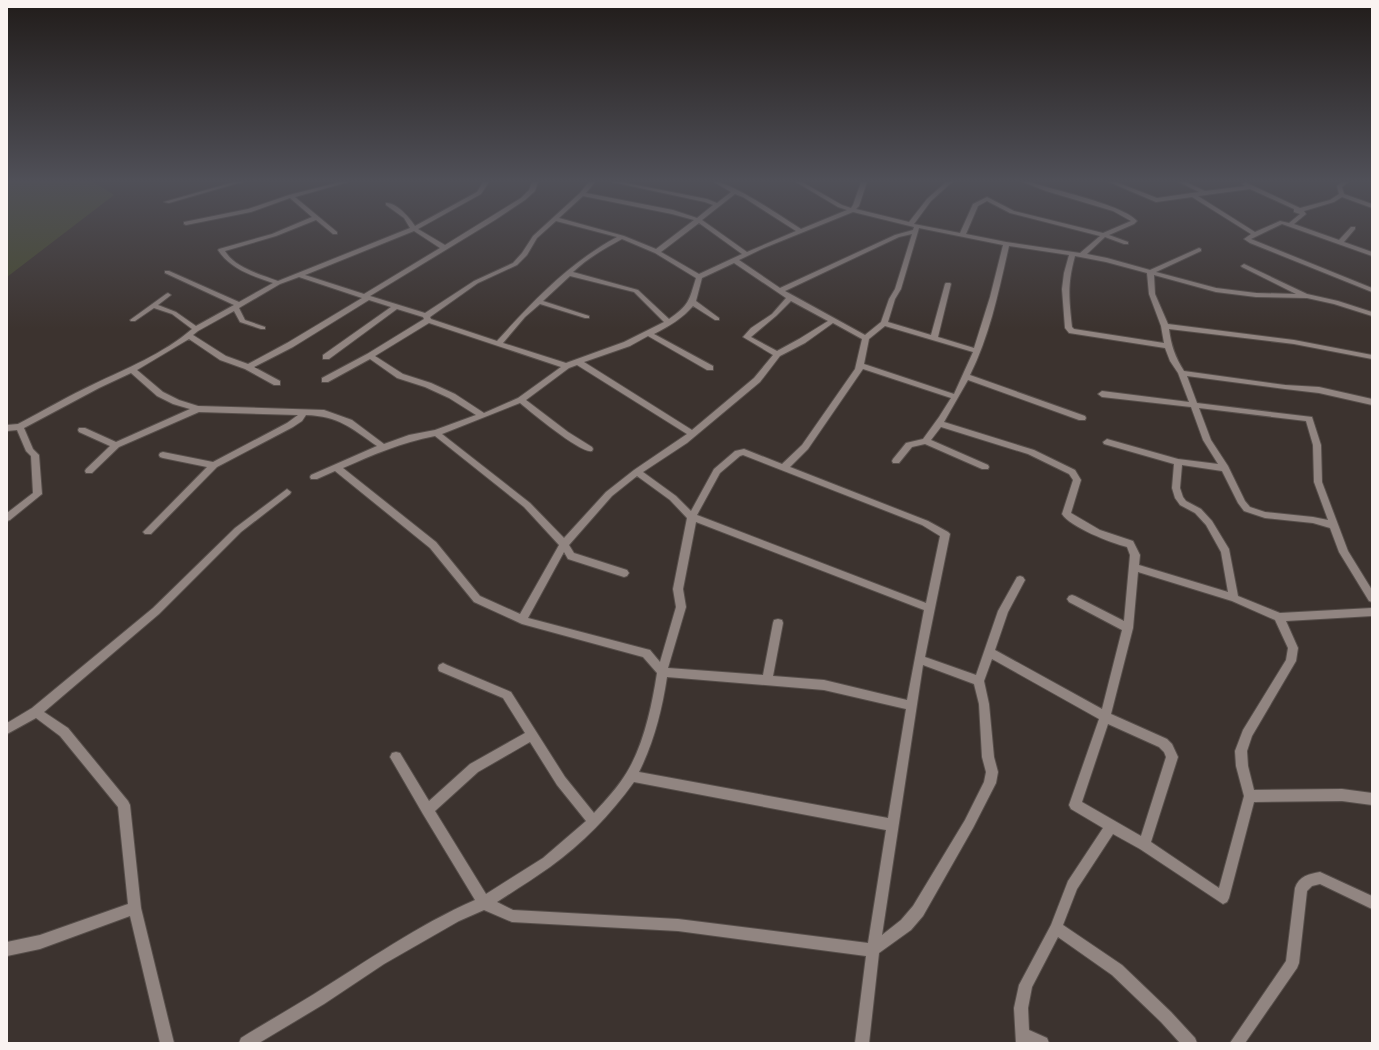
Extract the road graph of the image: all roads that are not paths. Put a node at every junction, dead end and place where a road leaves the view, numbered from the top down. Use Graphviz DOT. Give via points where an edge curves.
graph roads {
  1 [pos="284,231"];
  2 [pos="333,231"];
  3 [pos="406,231"];
  4 [pos="419,231"];
  5 [pos="472,231"];
  6 [pos="542,231"];
  7 [pos="600,231"];
  8 [pos="685,231"];
  9 [pos="714,231"];
  10 [pos="800,231"];
  11 [pos="906,231"];
  12 [pos="913,231"];
  13 [pos="942,231"];
  14 [pos="964,231"];
  15 [pos="1088,231"];
  16 [pos="1113,231"];
  17 [pos="1250,231"];
  18 [pos="1262,231"];
  19 [pos="1308,231"];
  20 [pos="1350,231"];
  21 [pos="335,233"];
  22 [pos="963,234"];
  23 [pos="1255,234"];
  24 [pos="1104,235"];
  25 [pos="622,237"];
  26 [pos="1341,242"];
  27 [pos="1126,243"];
  28 [pos="1006,244"];
  29 [pos="445,248"];
  30 [pos="1199,250"];
  31 [pos="657,252"];
  32 [pos="746,254"];
  33 [pos="1073,254"];
  34 [pos="1372,254"];
  35 [pos="1082,255"];
  36 [pos="735,260"];
  37 [pos="1244,266"];
  38 [pos="167,272"];
  39 [pos="1150,272"];
  40 [pos="568,273"];
  41 [pos="300,275"];
  42 [pos="699,277"];
  43 [pos="278,283"];
  44 [pos="948,284"];
  45 [pos="1372,290"];
  46 [pos="780,291"];
  47 [pos="168,295"];
  48 [pos="1307,296"];
  49 [pos="367,297"];
  50 [pos="790,298"];
  51 [pos="538,301"];
  52 [pos="692,302"];
  53 [pos="153,306"];
  54 [pos="238,306"];
  55 [pos="397,306"];
  56 [pos="1372,314"];
  57 [pos="587,317"];
  58 [pos="427,318"];
  59 [pos="717,319"];
  60 [pos="133,320"];
  61 [pos="832,321"];
  62 [pos="668,322"];
  63 [pos="884,323"];
  64 [pos="1165,326"];
  65 [pos="263,328"];
  66 [pos="196,329"];
  67 [pos="649,334"];
  68 [pos="189,336"];
  69 [pos="866,338"];
  70 [pos="934,338"];
  71 [pos="499,343"];
  72 [pos="1168,346"];
  73 [pos="977,351"];
  74 [pos="777,354"];
  75 [pos="370,356"];
  76 [pos="326,357"];
  77 [pos="1372,357"];
  78 [pos="578,362"];
  79 [pos="859,365"];
  80 [pos="566,366"];
  81 [pos="248,367"];
  82 [pos="710,368"];
  83 [pos="132,370"];
  84 [pos="1182,373"];
  85 [pos="968,377"];
  86 [pos="325,380"];
  87 [pos="277,383"];
  88 [pos="1102,394"];
  89 [pos="955,397"];
  90 [pos="521,400"];
  91 [pos="1372,402"];
  92 [pos="1196,406"];
  93 [pos="198,409"];
  94 [pos="304,412"];
  95 [pos="483,416"];
  96 [pos="1082,418"];
  97 [pos="941,424"];
  98 [pos="20,427"];
  99 [pos="7,428"];
  100 [pos="82,430"];
  101 [pos="436,433"];
  102 [pos="692,434"];
  103 [pos="926,442"];
  104 [pos="1107,442"];
  105 [pos="116,445"];
  106 [pos="383,447"];
  107 [pos="589,449"];
  108 [pos="163,455"];
  109 [pos="896,461"];
  110 [pos="1178,462"];
  111 [pos="214,465"];
  112 [pos="336,467"];
  113 [pos="784,467"];
  114 [pos="985,467"];
  115 [pos="1225,468"];
  116 [pos="89,471"];
  117 [pos="637,472"];
  118 [pos="314,477"];
  119 [pos="287,492"];
  120 [pos="692,517"];
  121 [pos="7,518"];
  122 [pos="1334,525"];
  123 [pos="148,532"];
  124 [pos="564,544"];
  125 [pos="1133,567"];
  126 [pos="624,574"];
  127 [pos="1020,580"];
  128 [pos="1234,598"];
  129 [pos="1372,598"];
  130 [pos="1072,599"];
  131 [pos="929,608"];
  132 [pos="1372,612"];
  133 [pos="1279,617"];
  134 [pos="522,620"];
  135 [pos="778,623"];
  136 [pos="1128,628"];
  137 [pos="988,652"];
  138 [pos="918,660"];
  139 [pos="443,668"];
  140 [pos="662,672"];
  141 [pos="979,680"];
  142 [pos="767,681"];
  143 [pos="912,706"];
  144 [pos="36,712"];
  145 [pos="1105,717"];
  146 [pos="7,729"];
  147 [pos="532,735"];
  148 [pos="396,756"];
  149 [pos="632,776"];
  150 [pos="1250,796"];
  151 [pos="1372,799"];
  152 [pos="427,810"];
  153 [pos="594,822"];
  154 [pos="892,824"];
  155 [pos="1111,826"];
  156 [pos="1144,845"];
  157 [pos="484,902"];
  158 [pos="1372,903"];
  159 [pos="135,908"];
  160 [pos="1056,928"];
  161 [pos="7,949"];
  162 [pos="873,950"];
  163 [pos="1023,1038"];
  164 [pos="166,1043"];
  165 [pos="246,1043"];
  166 [pos="862,1043"];
  167 [pos="1042,1043"];
  168 [pos="1190,1043"];
  169 [pos="1237,1043"];
  1 -- 43 [label="street" via="221,250 225,258"];
  2 -- 21 [label="street"];
  3 -- 41 [label="street" via="316,266"];
  4 -- 29 [label="street"];
  5 -- 29 [label="street"];
  6 -- 58 [label="street" via="515,264 476,282"];
  7 -- 25 [label="street"];
  8 -- 31 [label="street"];
  9 -- 32 [label="street"];
  10 -- 32 [label="street"];
  11 -- 46 [label="street"];
  12 -- 63 [label="street" via="898,288"];
  13 -- 22 [label="street"];
  14 -- 22 [label="street"];
  15 -- 24 [label="street"];
  16 -- 24 [label="street"];
  17 -- 23 [label="street"];
  18 -- 23 [label="street"];
  19 -- 26 [label="street"];
  20 -- 26 [label="street"];
  22 -- 28 [label="street"];
  23 -- 45 [label="street" via="1247,239"];
  24 -- 27 [label="street"];
  24 -- 35 [label="street"];
  25 -- 31 [label="street"];
  25 -- 40 [label="street" via="590,255"];
  26 -- 34 [label="street"];
  28 -- 33 [label="street"];
  28 -- 73 [label="street" via="995,297"];
  29 -- 49 [label="street"];
  30 -- 39 [label="street"];
  31 -- 42 [label="street"];
  32 -- 36 [label="street"];
  33 -- 35 [label="street"];
  33 -- 72 [label="street" via="1064,289 1068,328 1072,331"];
  35 -- 39 [label="street"];
  36 -- 42 [label="street"];
  36 -- 46 [label="street"];
  37 -- 48 [label="street"];
  38 -- 54 [label="street"];
  39 -- 48 [label="street" via="1216,290 1256,295"];
  39 -- 64 [label="street" via="1152,294"];
  40 -- 51 [label="street"];
  40 -- 62 [label="street" via="636,291"];
  41 -- 43 [label="street"];
  41 -- 49 [label="street"];
  42 -- 52 [label="street"];
  43 -- 54 [label="street"];
  44 -- 70 [label="street"];
  46 -- 50 [label="street"];
  47 -- 53 [label="street"];
  48 -- 56 [label="street"];
  49 -- 55 [label="street"];
  49 -- 81 [label="street" via="290,345"];
  50 -- 61 [label="street"];
  50 -- 74 [label="street" via="747,337"];
  51 -- 57 [label="street"];
  51 -- 71 [label="street"];
  52 -- 59 [label="street"];
  52 -- 62 [label="street" via="685,311"];
  53 -- 60 [label="street"];
  53 -- 66 [label="street" via="174,313"];
  54 -- 65 [label="street" via="242,321"];
  54 -- 66 [label="street"];
  55 -- 58 [label="street"];
  55 -- 76 [label="street"];
  58 -- 71 [label="street"];
  58 -- 75 [label="street"];
  61 -- 69 [label="street"];
  61 -- 74 [label="street"];
  62 -- 67 [label="street"];
  63 -- 69 [label="street"];
  63 -- 70 [label="street"];
  64 -- 72 [label="street"];
  64 -- 77 [label="street" via="1294,342"];
  66 -- 68 [label="street"];
  67 -- 78 [label="street"];
  67 -- 82 [label="street"];
  68 -- 81 [label="street" via="223,358"];
  68 -- 83 [label="street"];
  69 -- 79 [label="street"];
  70 -- 73 [label="street"];
  71 -- 80 [label="street"];
  72 -- 84 [label="street"];
  73 -- 85 [label="street"];
  74 -- 102 [label="street" via="757,380"];
  75 -- 86 [label="street"];
  75 -- 95 [label="street" via="400,376 452,396"];
  78 -- 80 [label="street"];
  78 -- 102 [label="street"];
  79 -- 89 [label="street"];
  79 -- 113 [label="street" via="859,369 805,447"];
  80 -- 90 [label="street"];
  81 -- 87 [label="street"];
  83 -- 93 [label="street" via="160,394"];
  83 -- 98 [label="street" via="96,386"];
  84 -- 91 [label="street" via="1319,390"];
  84 -- 92 [label="street"];
  85 -- 89 [label="street"];
  85 -- 96 [label="street"];
  88 -- 92 [label="street"];
  89 -- 97 [label="street"];
  90 -- 95 [label="street"];
  90 -- 107 [label="street"];
  92 -- 115 [label="street" via="1207,440"];
  92 -- 122 [label="street" via="1309,419 1317,445 1318,482"];
  93 -- 94 [label="street"];
  93 -- 105 [label="street"];
  94 -- 106 [label="street" via="324,413 349,422"];
  94 -- 111 [label="street" via="290,425"];
  95 -- 101 [label="street"];
  97 -- 103 [label="street"];
  97 -- 125 [label="street" via="1031,452 1072,472 1077,480 1066,514 1120,542 1130,544 1135,555"];
  98 -- 99 [label="street"];
  98 -- 121 [label="street" via="30,451 35,455 38,494"];
  100 -- 105 [label="street"];
  101 -- 106 [label="street" via="409,438"];
  101 -- 124 [label="street" via="527,505"];
  102 -- 117 [label="street"];
  103 -- 109 [label="street" via="909,445"];
  103 -- 114 [label="street"];
  104 -- 110 [label="street"];
  105 -- 116 [label="street"];
  106 -- 112 [label="street"];
  108 -- 111 [label="street"];
  110 -- 115 [label="street"];
  110 -- 128 [label="street" via="1176,488 1179,498 1198,511 1209,523 1226,552"];
  111 -- 123 [label="street"];
  112 -- 118 [label="street"];
  112 -- 134 [label="street" via="433,545 477,599"];
  113 -- 120 [label="street" via="748,453 738,453 717,470"];
  113 -- 131 [label="street" via="945,534"];
  115 -- 122 [label="street" via="1247,509 1265,515"];
  117 -- 120 [label="street" via="673,498"];
  117 -- 124 [label="street" via="609,494"];
  119 -- 144 [label="street" via="238,530 156,611"];
  120 -- 131 [label="street"];
  120 -- 140 [label="street" via="678,589 681,607"];
  122 -- 129 [label="street" via="1344,552"];
  124 -- 126 [label="street" via="571,556"];
  124 -- 134 [label="street"];
  125 -- 128 [label="street"];
  125 -- 136 [label="street"];
  127 -- 137 [label="street" via="1003,611"];
  128 -- 133 [label="street"];
  130 -- 136 [label="street"];
  131 -- 138 [label="street"];
  132 -- 133 [label="street"];
  133 -- 150 [label="street" via="1293,648 1291,662 1247,734 1241,751"];
  134 -- 140 [label="street" via="646,653"];
  135 -- 142 [label="street"];
  136 -- 145 [label="street"];
  137 -- 141 [label="street"];
  137 -- 145 [label="street"];
  138 -- 141 [label="street"];
  138 -- 143 [label="street"];
  139 -- 147 [label="street" via="507,695"];
  140 -- 142 [label="street"];
  140 -- 149 [label="street" via="658,701 642,754"];
  141 -- 162 [label="street" via="992,772 990,783 918,911 906,925"];
  142 -- 143 [label="street" via="824,685"];
  143 -- 154 [label="street"];
  144 -- 146 [label="street"];
  144 -- 159 [label="street" via="64,732 124,805"];
  145 -- 155 [label="street" via="1075,805"];
  145 -- 156 [label="street" via="1163,743 1172,757"];
  147 -- 152 [label="street" via="474,768"];
  147 -- 153 [label="street" via="561,781"];
  148 -- 152 [label="street"];
  149 -- 153 [label="street"];
  149 -- 154 [label="street"];
  150 -- 151 [label="street" via="1342,795"];
  150 -- 156 [label="street" via="1223,898"];
  152 -- 157 [label="street"];
  153 -- 157 [label="street" via="547,862"];
  154 -- 162 [label="street"];
  155 -- 156 [label="street"];
  155 -- 160 [label="street" via="1072,885"];
  157 -- 162 [label="street" via="512,916 678,925"];
  157 -- 165 [label="street" via="454,916 379,959"];
  158 -- 169 [label="street" via="1320,878 1309,880 1301,888 1292,963"];
  159 -- 161 [label="street" via="40,942"];
  159 -- 164 [label="street"];
  160 -- 163 [label="street" via="1022,996 1020,1008"];
  160 -- 168 [label="street" via="1117,970"];
  162 -- 166 [label="street"];
  163 -- 167 [label="street"];
}
